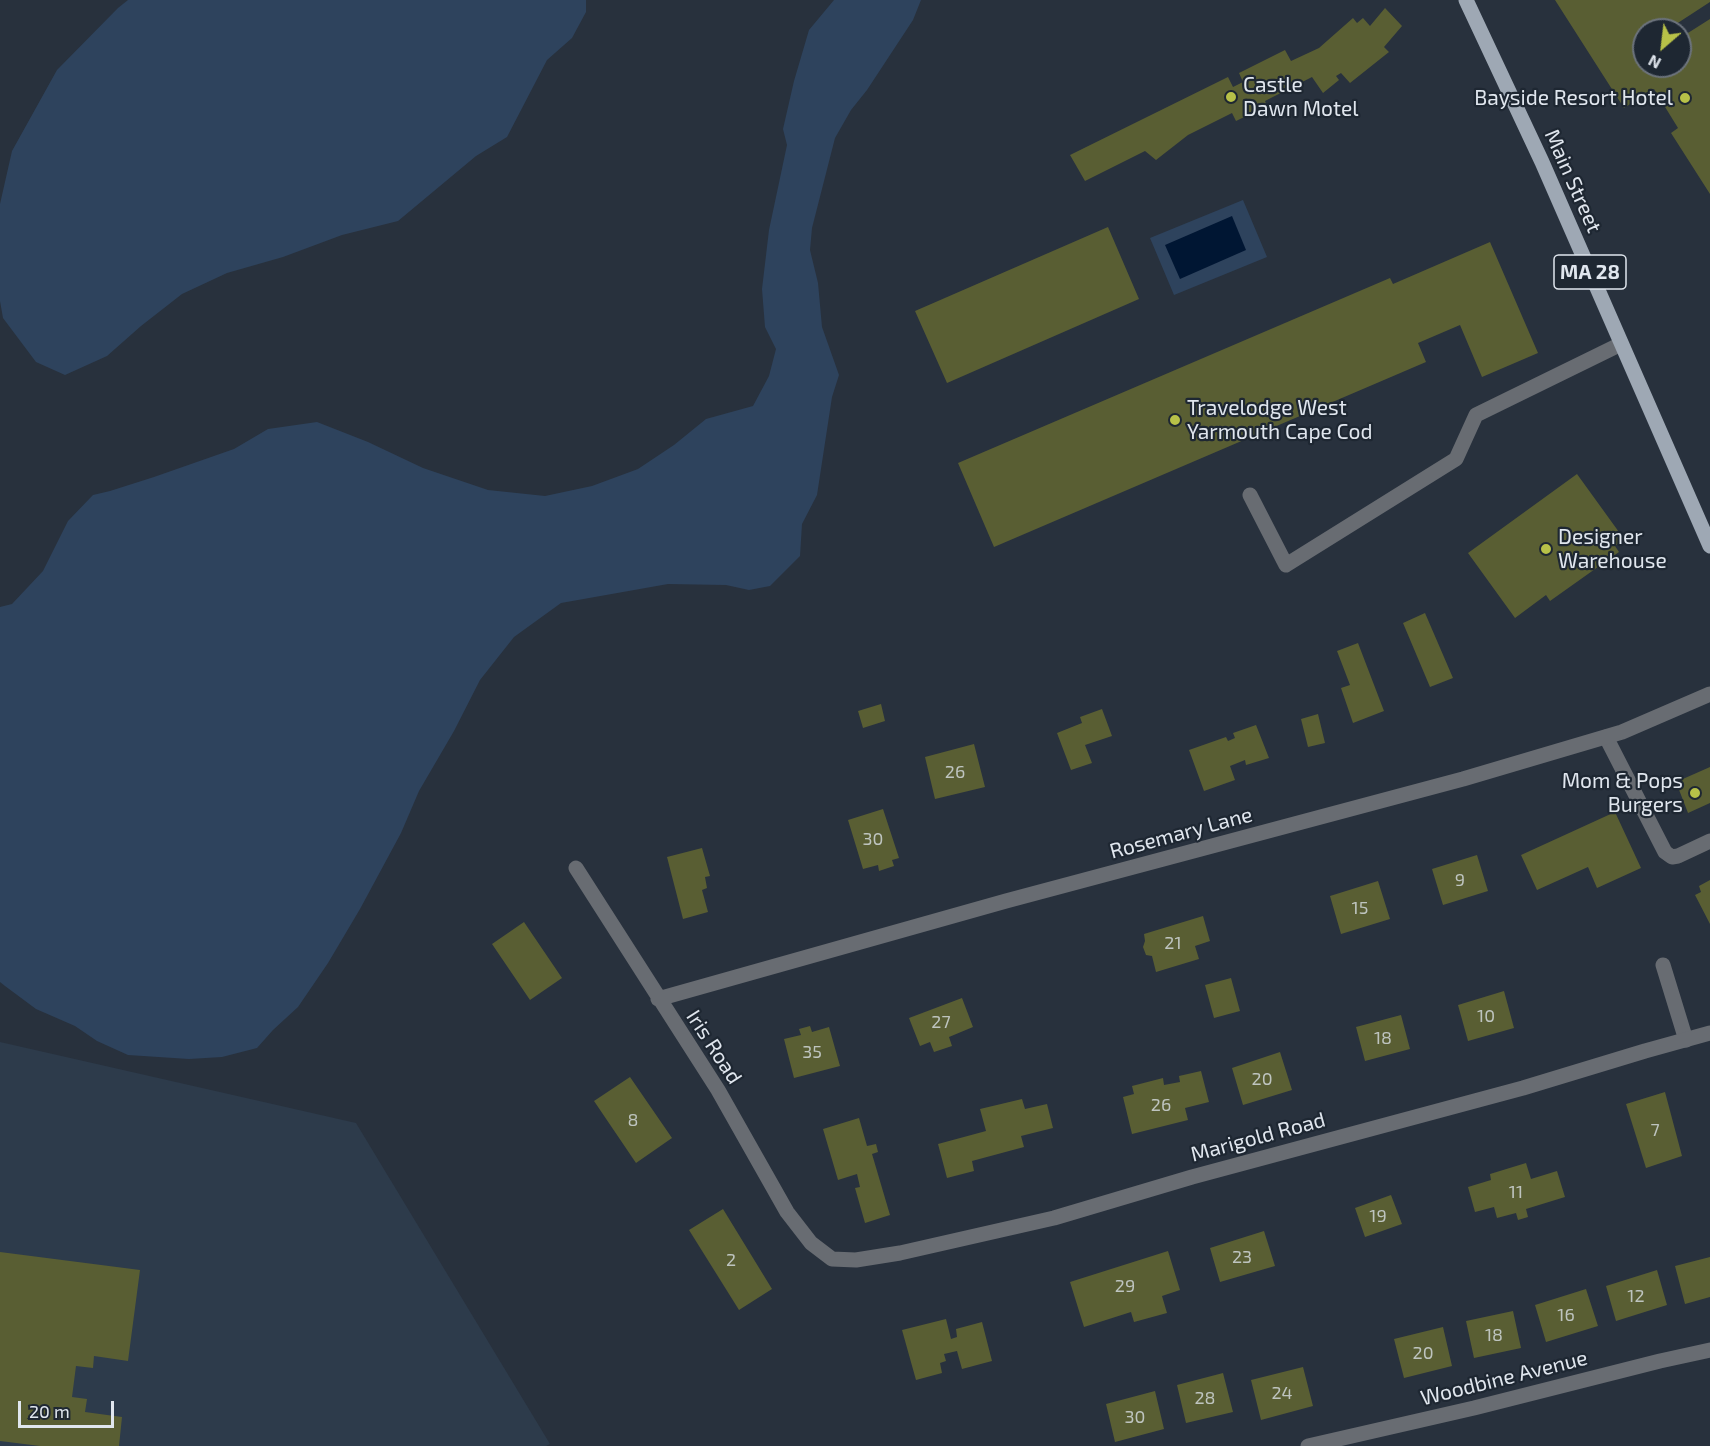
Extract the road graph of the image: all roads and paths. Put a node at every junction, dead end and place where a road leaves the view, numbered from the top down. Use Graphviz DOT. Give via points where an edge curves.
graph roads {
  1 [pos="1466,0"];
  2 [pos="1621,344"];
  3 [pos="1250,495"];
  4 [pos="1710,546"];
  5 [pos="1710,694"];
  6 [pos="1606,737"];
  7 [pos="1710,841"];
  8 [pos="576,868"];
  9 [pos="1663,965"];
  10 [pos="658,999"];
  11 [pos="1710,1033"];
  12 [pos="1686,1040"];
  13 [pos="817,1247"];
  14 [pos="1710,1350"];
  15 [pos="1308,1446"];
  1 -- 2 [label="main road, Main Street / MA 28"];
  2 -- 3 [label="street" via="1476,415 1456,459 1286,565"];
  2 -- 4 [label="main road, Main Street / MA 28"];
  5 -- 6 [label="street, Rosemary Lane"];
  6 -- 7 [label="street" via="1665,852 1678,856"];
  6 -- 10 [label="street, Rosemary Lane"];
  8 -- 10 [label="street, Iris Road"];
  9 -- 12 [label="street"];
  10 -- 13 [label="street, Iris Road" via="718,1090 787,1212"];
  11 -- 12 [label="street, Marigold Road"];
  12 -- 13 [label="street, Marigold Road" via="1054,1218 900,1254 856,1260 832,1259"];
  14 -- 15 [label="street, Woodbine Avenue"];
}
